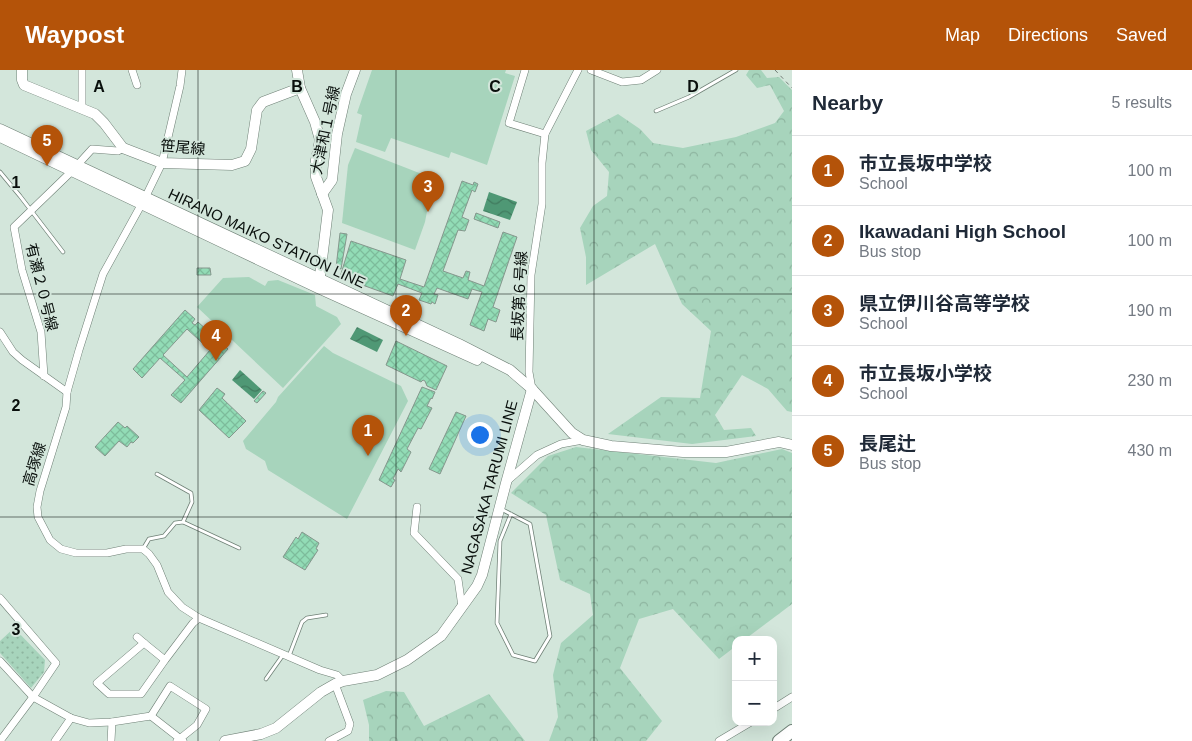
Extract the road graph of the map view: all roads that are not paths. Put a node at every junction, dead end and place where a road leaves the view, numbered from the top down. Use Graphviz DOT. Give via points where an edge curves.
graph roads {
  1 [pos="22,70"];
  2 [pos="82,70"];
  3 [pos="132,70"];
  4 [pos="182,70"];
  5 [pos="297,70"];
  6 [pos="355,70"];
  7 [pos="525,70"];
  8 [pos="578,70"];
  9 [pos="591,70"];
  10 [pos="657,70"];
  11 [pos="736,70"];
  12 [pos="137,85"];
  13 [pos="300,88"];
  14 [pos="82,108"];
  15 [pos="656,111"];
  16 [pos="0,129"];
  17 [pos="544,134"];
  18 [pos="0,137"];
  19 [pos="123,148"];
  20 [pos="162,163"];
  21 [pos="74,169"];
  22 [pos="0,172"];
  23 [pos="322,194"];
  24 [pos="143,201"];
  25 [pos="31,211"];
  26 [pos="63,252"];
  27 [pos="319,284"];
  28 [pos="0,332"];
  29 [pos="44,376"];
  30 [pos="532,389"];
  31 [pos="67,392"];
  32 [pos="583,440"];
  33 [pos="792,445"];
  34 [pos="157,474"];
  35 [pos="506,483"];
  36 [pos="417,508"];
  37 [pos="500,508"];
  38 [pos="511,514"];
  39 [pos="183,522"];
  40 [pos="239,548"];
  41 [pos="143,550"];
  42 [pos="0,598"];
  43 [pos="462,607"];
  44 [pos="326,615"];
  45 [pos="199,618"];
  46 [pos="137,637"];
  47 [pos="144,643"];
  48 [pos="286,655"];
  49 [pos="164,660"];
  50 [pos="0,662"];
  51 [pos="266,679"];
  52 [pos="339,683"];
  53 [pos="33,697"];
  54 [pos="792,697"];
  55 [pos="777,706"];
  56 [pos="150,716"];
  57 [pos="71,718"];
  58 [pos="112,722"];
  59 [pos="744,726"];
  60 [pos="792,731"];
  61 [pos="180,740"];
  62 [pos="0,741"];
  63 [pos="56,741"];
  64 [pos="111,741"];
  65 [pos="225,741"];
  66 [pos="329,741"];
  67 [pos="719,741"];
  68 [pos="779,741"];
  1 -- 14 [label="main road" via="24,85"];
  2 -- 14 [label="street"];
  3 -- 12 [label="street"];
  4 -- 20 [label="street, 高塚線"];
  5 -- 13 [label="main road"];
  6 -- 23 [label="main road, 大津和１号線" via="337,134 332,180"];
  7 -- 17 [label="street" via="509,124"];
  8 -- 17 [label="street"];
  9 -- 10 [label="street" via="622,82 641,80"];
  11 -- 15 [label="lane" via="689,97"];
  13 -- 20 [label="main road, 笹尾線" via="263,102 257,110 245,161 232,165"];
  13 -- 23 [label="main road" via="320,140 316,177"];
  14 -- 19 [label="main road" via="104,122"];
  16 -- 21 [label="main road, HIRANO MAIKO STATION LINE"];
  17 -- 30 [label="street, 長坂第６号線" via="542,204 530,275 529,372"];
  18 -- 21 [label="main road, HIRANO MAIKO STATION LINE"];
  19 -- 20 [label="main road, 笹尾線"];
  19 -- 21 [label="street, 有瀬２０号線" via="118,151 92,149"];
  20 -- 24 [label="street, 高塚線"];
  21 -- 24 [label="main road, HIRANO MAIKO STATION LINE"];
  21 -- 25 [label="street, 有瀬２０号線"];
  22 -- 25 [label="lane"];
  23 -- 27 [label="main road" via="328,210"];
  24 -- 27 [label="main road, HIRANO MAIKO STATION LINE"];
  24 -- 31 [label="street, 高塚線" via="103,274"];
  25 -- 26 [label="lane"];
  25 -- 29 [label="street, 有瀬２０号線" via="14,227 22,270 41,332"];
  27 -- 30 [label="main road, HIRANO MAIKO STATION LINE" via="459,344 510,370"];
  28 -- 29 [label="street" via="13,352"];
  29 -- 31 [label="street"];
  30 -- 32 [label="main road, HIRANO MAIKO STATION LINE" via="572,433"];
  30 -- 35 [label="main road, NAGASAKA TARUMI LINE"];
  31 -- 41 [label="street, 高塚線" via="66,407 40,491 38,517 50,540 61,549 76,553"];
  32 -- 33 [label="main road, HIRANO MAIKO STATION LINE" via="611,446 683,452 726,452 779,442"];
  32 -- 35 [label="street" via="561,444 537,455"];
  34 -- 39 [label="lane" via="191,493 192,502"];
  35 -- 37 [label="main road, NAGASAKA TARUMI LINE"];
  36 -- 43 [label="street" via="414,533 458,579"];
  37 -- 38 [label="lane"];
  37 -- 43 [label="main road, NAGASAKA TARUMI LINE" via="482,576"];
  38 -- 38 [label="lane" via="530,524 550,636 535,661 513,655 497,623 500,541"];
  39 -- 40 [label="lane"];
  39 -- 41 [label="lane" via="175,523 164,536 149,539"];
  41 -- 45 [label="street" via="157,565 168,592"];
  42 -- 53 [label="street" via="56,663"];
  43 -- 52 [label="main road, NAGASAKA TARUMI LINE" via="441,636 407,660 377,674"];
  44 -- 48 [label="lane" via="302,622"];
  45 -- 48 [label="street"];
  45 -- 49 [label="street"];
  46 -- 47 [label="street"];
  47 -- 49 [label="street"];
  47 -- 49 [label="street" via="97,684 108,694 141,694"];
  48 -- 51 [label="lane"];
  48 -- 52 [label="street" via="337,675"];
  50 -- 53 [label="street"];
  52 -- 65 [label="main road, NAGASAKA TARUMI LINE" via="321,692 276,728"];
  52 -- 66 [label="street" via="350,724 348,731"];
  53 -- 57 [label="street"];
  53 -- 62 [label="street"];
  54 -- 55 [label="street"];
  56 -- 58 [label="street"];
  56 -- 61 [label="street"];
  56 -- 61 [label="street" via="170,686 206,710 197,725"];
  57 -- 58 [label="street" via="89,723"];
  57 -- 63 [label="street"];
  58 -- 64 [label="street"];
  59 -- 67 [label="street"];
  60 -- 68 [label="highway"];
}
